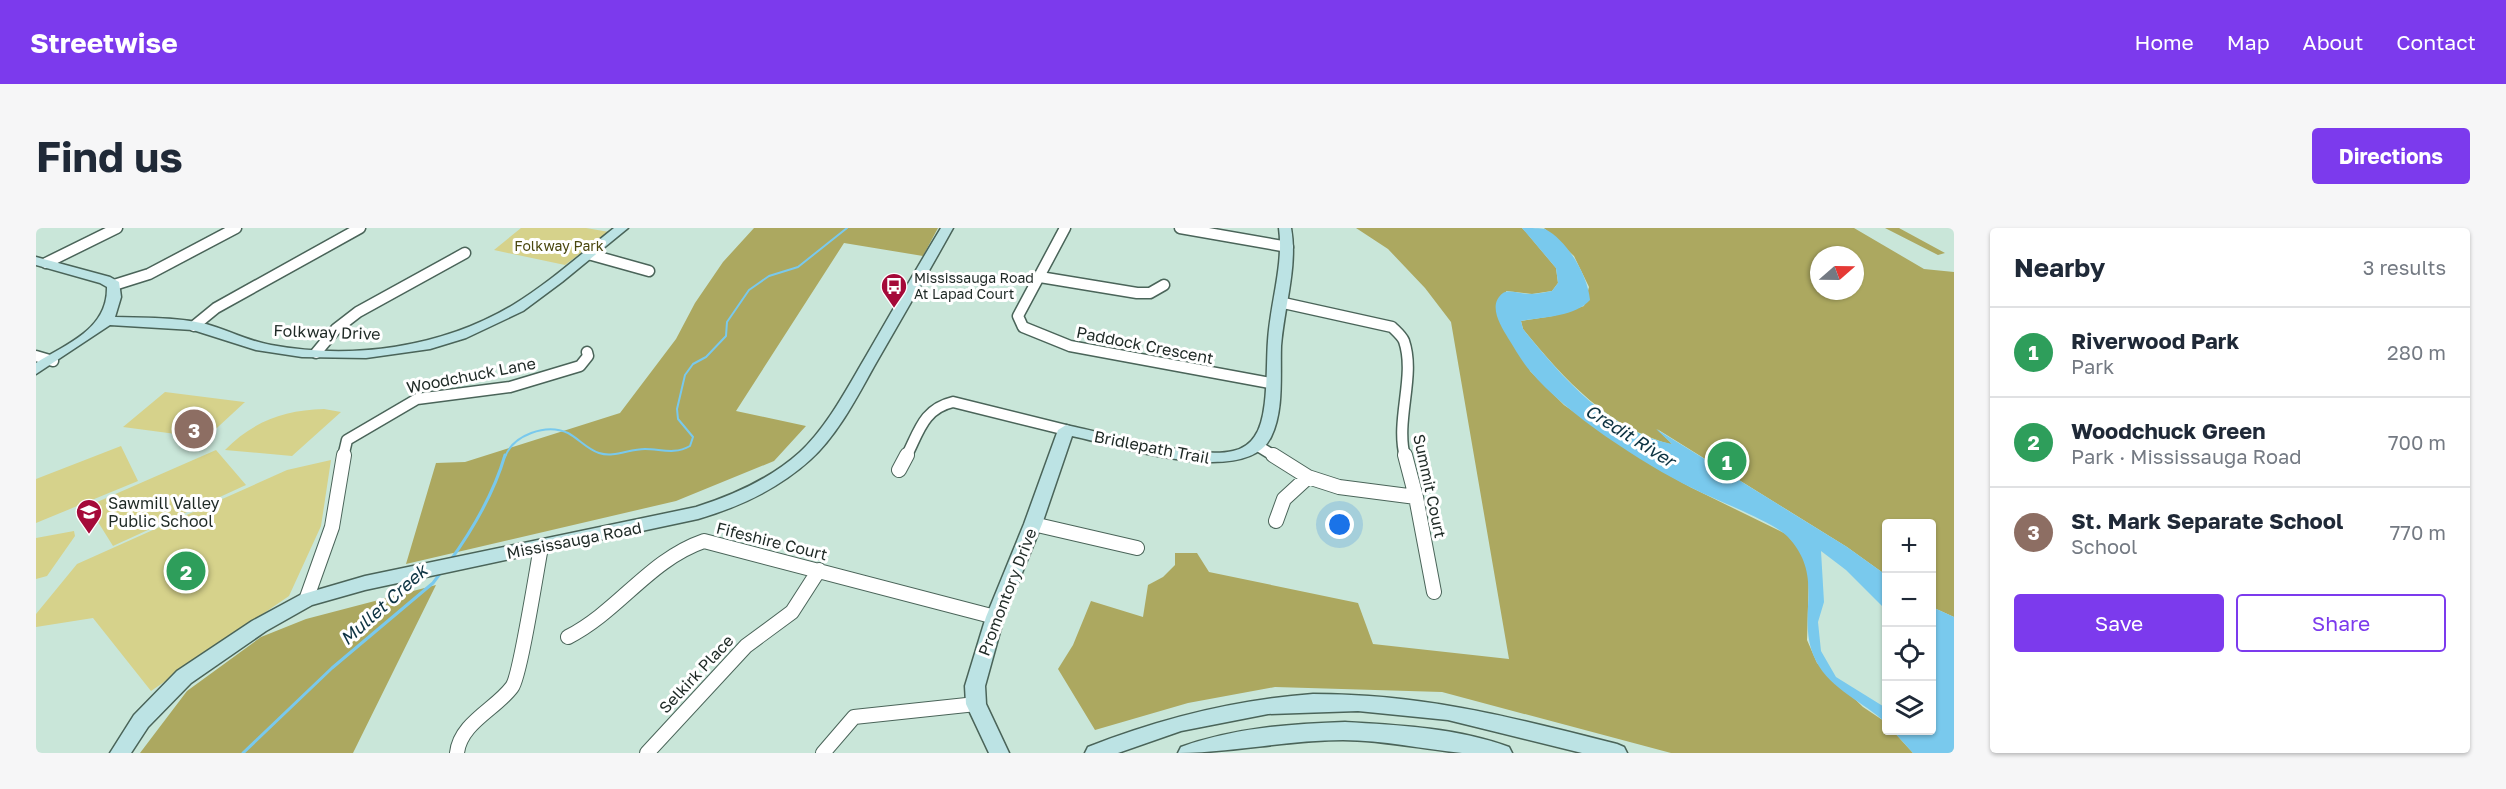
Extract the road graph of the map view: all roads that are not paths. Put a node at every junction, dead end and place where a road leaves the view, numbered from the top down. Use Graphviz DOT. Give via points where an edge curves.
graph roads {
  1 [pos="117,228"];
  2 [pos="236,228"];
  3 [pos="360,228"];
  4 [pos="622,228"];
  5 [pos="947,228"];
  6 [pos="1065,228"];
  7 [pos="1180,228"];
  8 [pos="1285,228"];
  9 [pos="1288,247"];
  10 [pos="465,253"];
  11 [pos="588,254"];
  12 [pos="41,262"];
  13 [pos="649,271"];
  14 [pos="1041,277"];
  15 [pos="114,285"];
  16 [pos="1164,285"];
  17 [pos="1279,302"];
  18 [pos="107,321"];
  19 [pos="194,326"];
  20 [pos="587,352"];
  21 [pos="316,353"];
  22 [pos="36,356"];
  23 [pos="53,361"];
  24 [pos="36,370"];
  25 [pos="1270,383"];
  26 [pos="1066,430"];
  27 [pos="1258,446"];
  28 [pos="900,470"];
  29 [pos="1308,477"];
  30 [pos="1416,497"];
  31 [pos="1276,521"];
  32 [pos="1033,524"];
  33 [pos="542,547"];
  34 [pos="1137,548"];
  35 [pos="819,570"];
  36 [pos="1434,592"];
  37 [pos="306,600"];
  38 [pos="995,617"];
  39 [pos="568,637"];
  40 [pos="976,704"];
  41 [pos="120,753"];
  42 [pos="456,753"];
  43 [pos="647,753"];
  44 [pos="823,753"];
  45 [pos="999,753"];
  46 [pos="1095,753"];
  47 [pos="1188,753"];
  48 [pos="1502,753"];
  49 [pos="1617,753"];
  1 -- 12 [label="street"];
  2 -- 15 [label="street" via="148,274"];
  3 -- 19 [label="street" via="216,308"];
  4 -- 11 [label="street, Folkway Drive"];
  5 -- 33 [label="street, Mississauga Road" via="833,423 819,442 784,472 746,495 711,509"];
  6 -- 14 [label="street, Paddock Crescent"];
  7 -- 9 [label="street"];
  8 -- 9 [label="street"];
  9 -- 17 [label="street"];
  10 -- 21 [label="street" via="343,322"];
  11 -- 13 [label="street"];
  11 -- 21 [label="street, Folkway Drive" via="518,308 458,337 381,354"];
  12 -- 15 [label="street"];
  14 -- 16 [label="street" via="1137,293"];
  14 -- 25 [label="street, Paddock Crescent" via="1018,316 1017,321 1029,330 1081,349"];
  15 -- 18 [label="street" via="115,297"];
  17 -- 25 [label="street"];
  17 -- 30 [label="street, Summit Court" via="1392,327 1404,339 1407,362 1401,442"];
  18 -- 19 [label="street, Folkway Drive"];
  18 -- 23 [label="street"];
  19 -- 21 [label="street, Folkway Drive" via="270,348"];
  20 -- 37 [label="street, Woodchuck Lane" via="580,366 536,380 417,399 347,440 331,537"];
  22 -- 23 [label="street"];
  23 -- 24 [label="street"];
  25 -- 27 [label="street" via="1267,434"];
  26 -- 27 [label="street, Bridlepath Trail" via="1194,457 1218,459"];
  26 -- 28 [label="street, Bridlepath Trail" via="953,402 937,406 929,413"];
  26 -- 32 [label="street, Promontory Drive"];
  27 -- 29 [label="street"];
  29 -- 30 [label="street" via="1339,487"];
  29 -- 31 [label="street" via="1284,499"];
  30 -- 36 [label="street, Summit Court"];
  32 -- 34 [label="street"];
  32 -- 38 [label="street, Promontory Drive"];
  33 -- 37 [label="street, Mississauga Road"];
  33 -- 42 [label="street" via="514,686 472,725 458,743"];
  35 -- 38 [label="street, Fifeshire Court"];
  35 -- 39 [label="street, Fifeshire Court" via="704,542 685,546 666,556 594,623"];
  35 -- 43 [label="street, Selkirk Place" via="792,612 746,646"];
  37 -- 41 [label="street, Mississauga Road" via="259,626 184,677 141,721"];
  38 -- 40 [label="street, Promontory Drive" via="977,677"];
  40 -- 44 [label="street" via="854,717"];
  40 -- 45 [label="street, Promontory Drive"];
  46 -- 49 [label="street" via="1183,721 1235,709 1299,702 1419,707"];
  47 -- 48 [label="street" via="1255,738 1340,731 1424,737"];
}
